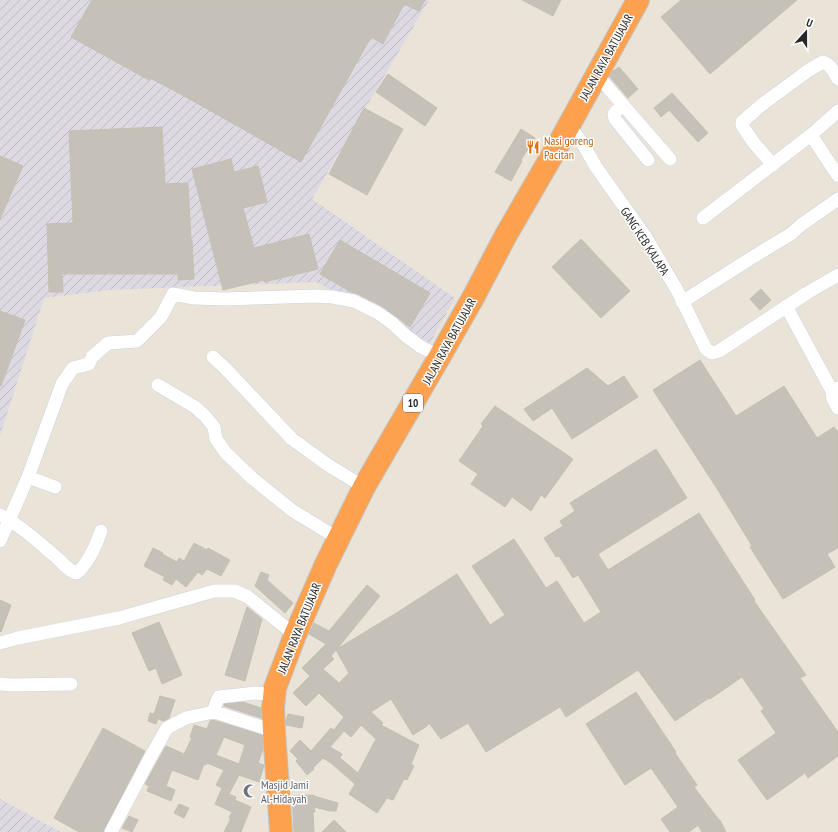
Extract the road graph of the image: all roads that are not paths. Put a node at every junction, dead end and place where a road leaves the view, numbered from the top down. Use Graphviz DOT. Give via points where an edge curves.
graph roads {
  1 [pos="638,0"];
  2 [pos="597,75"];
  3 [pos="838,79"];
  4 [pos="622,104"];
  5 [pos="838,111"];
  6 [pos="568,125"];
  7 [pos="811,135"];
  8 [pos="648,160"];
  9 [pos="670,160"];
  10 [pos="773,165"];
  11 [pos="838,176"];
  12 [pos="838,199"];
  13 [pos="703,218"];
  14 [pos="838,275"];
  15 [pos="682,302"];
  16 [pos="786,306"];
  17 [pos="440,356"];
  18 [pos="212,357"];
  19 [pos="158,385"];
  20 [pos="835,389"];
  21 [pos="838,408"];
  22 [pos="28,477"];
  23 [pos="55,487"];
  24 [pos="364,487"];
  25 [pos="4,517"];
  26 [pos="101,531"];
  27 [pos="339,539"];
  28 [pos="0,541"];
  29 [pos="295,635"];
  30 [pos="0,643"];
  31 [pos="0,684"];
  32 [pos="71,684"];
  33 [pos="274,695"];
  34 [pos="213,712"];
  35 [pos="274,731"];
  36 [pos="111,832"];
  37 [pos="281,832"];
  1 -- 2 [label="highway, JALAN RAYA BATUJAJAR / 10"];
  2 -- 4 [label="street"];
  2 -- 6 [label="highway, JALAN RAYA BATUJAJAR / 10"];
  3 -- 10 [label="street" via="828,64 823,62 764,103 742,122 754,143"];
  4 -- 8 [label="street" via="614,114 615,119"];
  4 -- 9 [label="street"];
  5 -- 7 [label="street"];
  6 -- 15 [label="street, GANG KEB KALAPA" via="644,236"];
  6 -- 17 [label="highway, JALAN RAYA BATUJAJAR / 10"];
  7 -- 10 [label="street"];
  7 -- 11 [label="street"];
  10 -- 13 [label="street"];
  12 -- 15 [label="street" via="791,234"];
  14 -- 16 [label="street"];
  15 -- 16 [label="street, GANG KEB KALAPA" via="706,349 712,353 719,351"];
  16 -- 20 [label="street"];
  17 -- 22 [label="street" via="421,347 378,313 354,301 316,296 225,299 173,294 161,317 137,341 108,342 92,357 89,364 73,368 62,384"];
  17 -- 24 [label="highway, JALAN RAYA BATUJAJAR / 10"];
  18 -- 24 [label="street" via="292,439"];
  19 -- 27 [label="street" via="195,407 205,416 214,427 216,439 226,453 252,478 293,510"];
  20 -- 21 [label="street" via="834,399"];
  22 -- 23 [label="street"];
  22 -- 25 [label="street"];
  24 -- 27 [label="highway, JALAN RAYA BATUJAJAR / 10"];
  25 -- 26 [label="street" via="74,573 77,573 88,559"];
  25 -- 28 [label="street"];
  27 -- 29 [label="highway, JALAN RAYA BATUJAJAR / 10"];
  29 -- 30 [label="street" via="248,598 235,591 214,592 118,618"];
  29 -- 33 [label="highway, JALAN RAYA BATUJAJAR / 10"];
  31 -- 32 [label="street"];
  33 -- 34 [label="street" via="256,693 219,697"];
  33 -- 35 [label="highway, JALAN RAYA BATUJAJAR / 10"];
  34 -- 35 [label="street"];
  34 -- 36 [label="street" via="186,718 166,728"];
  35 -- 37 [label="highway, JALAN RAYA BATUJAJAR / 10"];
}
